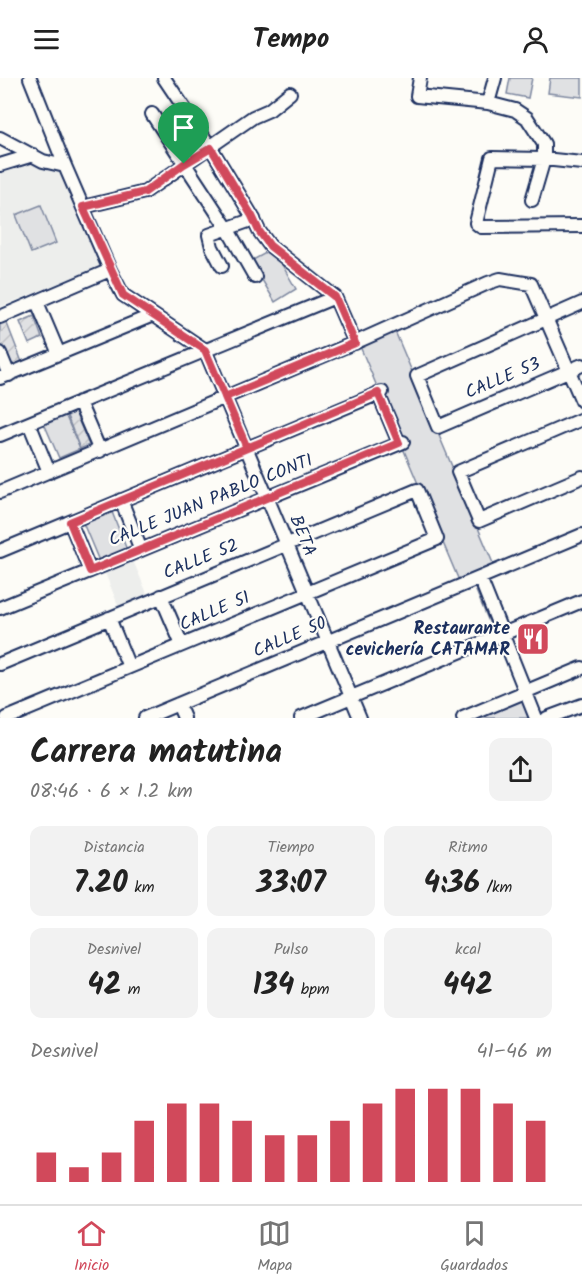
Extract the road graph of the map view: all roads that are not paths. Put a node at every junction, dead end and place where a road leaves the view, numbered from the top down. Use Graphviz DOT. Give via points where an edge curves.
graph roads {
  1 [pos="30,78"];
  2 [pos="164,78"];
  3 [pos="420,78"];
  4 [pos="495,78"];
  5 [pos="290,93"];
  6 [pos="488,103"];
  7 [pos="152,114"];
  8 [pos="0,138"];
  9 [pos="211,148"];
  10 [pos="33,156"];
  11 [pos="544,159"];
  12 [pos="582,163"];
  13 [pos="184,164"];
  14 [pos="0,165"];
  15 [pos="65,166"];
  16 [pos="532,200"];
  17 [pos="83,207"];
  18 [pos="254,219"];
  19 [pos="582,226"];
  20 [pos="226,228"];
  21 [pos="222,266"];
  22 [pos="110,270"];
  23 [pos="255,277"];
  24 [pos="335,297"];
  25 [pos="37,302"];
  26 [pos="582,303"];
  27 [pos="153,315"];
  28 [pos="0,317"];
  29 [pos="547,318"];
  30 [pos="355,343"];
  31 [pos="205,350"];
  32 [pos="0,353"];
  33 [pos="59,354"];
  34 [pos="582,365"];
  35 [pos="569,370"];
  36 [pos="4,376"];
  37 [pos="225,397"];
  38 [pos="582,401"];
  39 [pos="80,402"];
  40 [pos="582,419"];
  41 [pos="29,423"];
  42 [pos="0,435"];
  43 [pos="247,448"];
  44 [pos="100,451"];
  45 [pos="49,472"];
  46 [pos="582,477"];
  47 [pos="417,490"];
  48 [pos="0,492"];
  49 [pos="267,498"];
  50 [pos="121,500"];
  51 [pos="70,522"];
  52 [pos="582,535"];
  53 [pos="286,544"];
  54 [pos="141,550"];
  55 [pos="0,551"];
  56 [pos="90,571"];
  57 [pos="480,578"];
  58 [pos="306,593"];
  59 [pos="161,596"];
  60 [pos="582,601"];
  61 [pos="0,608"];
  62 [pos="109,618"];
  63 [pos="503,635"];
  64 [pos="327,642"];
  65 [pos="182,645"];
  66 [pos="0,664"];
  67 [pos="129,667"];
  68 [pos="582,668"];
  69 [pos="526,691"];
  70 [pos="351,697"];
  71 [pos="178,704"];
  72 [pos="582,705"];
  73 [pos="7,718"];
  74 [pos="145,718"];
  75 [pos="184,718"];
  76 [pos="301,718"];
  77 [pos="360,718"];
  78 [pos="463,718"];
  79 [pos="536,718"];
  80 [pos="547,718"];
  1 -- 15 [label="street"];
  2 -- 9 [label="street"];
  3 -- 6 [label="street" via="417,96"];
  4 -- 6 [label="street"];
  5 -- 9 [label="street"];
  6 -- 11 [label="street" via="515,110 527,118 544,144"];
  7 -- 13 [label="street"];
  8 -- 10 [label="street"];
  9 -- 13 [label="street"];
  9 -- 18 [label="street"];
  10 -- 14 [label="street"];
  10 -- 15 [label="street"];
  11 -- 12 [label="street"];
  11 -- 16 [label="street"];
  11 -- 19 [label="street" via="492,158 476,220 478,226"];
  13 -- 17 [label="street" via="145,192"];
  13 -- 20 [label="street"];
  15 -- 17 [label="street"];
  17 -- 22 [label="street"];
  18 -- 20 [label="street"];
  18 -- 24 [label="street" via="270,246"];
  20 -- 21 [label="street" via="208,236"];
  20 -- 23 [label="street"];
  22 -- 25 [label="street"];
  22 -- 27 [label="street" via="123,295"];
  24 -- 30 [label="street"];
  24 -- 31 [label="street"];
  25 -- 28 [label="street"];
  25 -- 33 [label="street"];
  26 -- 29 [label="street"];
  27 -- 31 [label="street"];
  27 -- 33 [label="street"];
  29 -- 30 [label="street" via="531,284 500,279"];
  29 -- 35 [label="street"];
  29 -- 35 [label="street, CALLE 53" via="417,376 438,427"];
  30 -- 37 [label="street"];
  31 -- 37 [label="street, BETA"];
  31 -- 39 [label="street"];
  32 -- 36 [label="street"];
  33 -- 36 [label="street"];
  34 -- 35 [label="street, CALLE 53"];
  35 -- 38 [label="street"];
  37 -- 43 [label="street, BETA"];
  37 -- 44 [label="street"];
  39 -- 41 [label="street"];
  39 -- 44 [label="street"];
  40 -- 46 [label="street" via="458,472 478,521"];
  41 -- 42 [label="street"];
  41 -- 45 [label="street"];
  43 -- 49 [label="street, BETA"];
  43 -- 49 [label="street, CALLE JUAN PABLO CONTI" via="380,392 401,442"];
  43 -- 50 [label="street"];
  44 -- 45 [label="street"];
  45 -- 48 [label="street"];
  47 -- 53 [label="street, CALLE 52"];
  47 -- 58 [label="street, CALLE 51" via="437,539"];
  49 -- 53 [label="street, BETA"];
  49 -- 54 [label="street, CALLE JUAN PABLO CONTI"];
  50 -- 51 [label="street"];
  50 -- 54 [label="street"];
  51 -- 55 [label="street"];
  51 -- 56 [label="street"];
  52 -- 57 [label="street, CALLE 50"];
  53 -- 58 [label="street, BETA"];
  53 -- 59 [label="street, CALLE 52"];
  54 -- 56 [label="street, CALLE JUAN PABLO CONTI"];
  56 -- 61 [label="street, CALLE JUAN PABLO CONTI"];
  57 -- 63 [label="street"];
  57 -- 64 [label="street, CALLE 50"];
  58 -- 64 [label="street, BETA"];
  58 -- 65 [label="street, CALLE 51"];
  59 -- 62 [label="street, CALLE 52"];
  59 -- 65 [label="street"];
  60 -- 63 [label="street"];
  62 -- 66 [label="street, CALLE 52"];
  62 -- 67 [label="street"];
  63 -- 69 [label="street"];
  63 -- 70 [label="street"];
  64 -- 70 [label="street, BETA"];
  64 -- 71 [label="street, CALLE 50"];
  65 -- 67 [label="street, CALLE 51"];
  67 -- 73 [label="street, CALLE 51"];
  68 -- 69 [label="street"];
  69 -- 78 [label="street"];
  69 -- 79 [label="street"];
  70 -- 76 [label="street"];
  70 -- 77 [label="street, BETA"];
  71 -- 74 [label="street, CALLE 50"];
  71 -- 75 [label="street"];
  72 -- 80 [label="street"];
}
